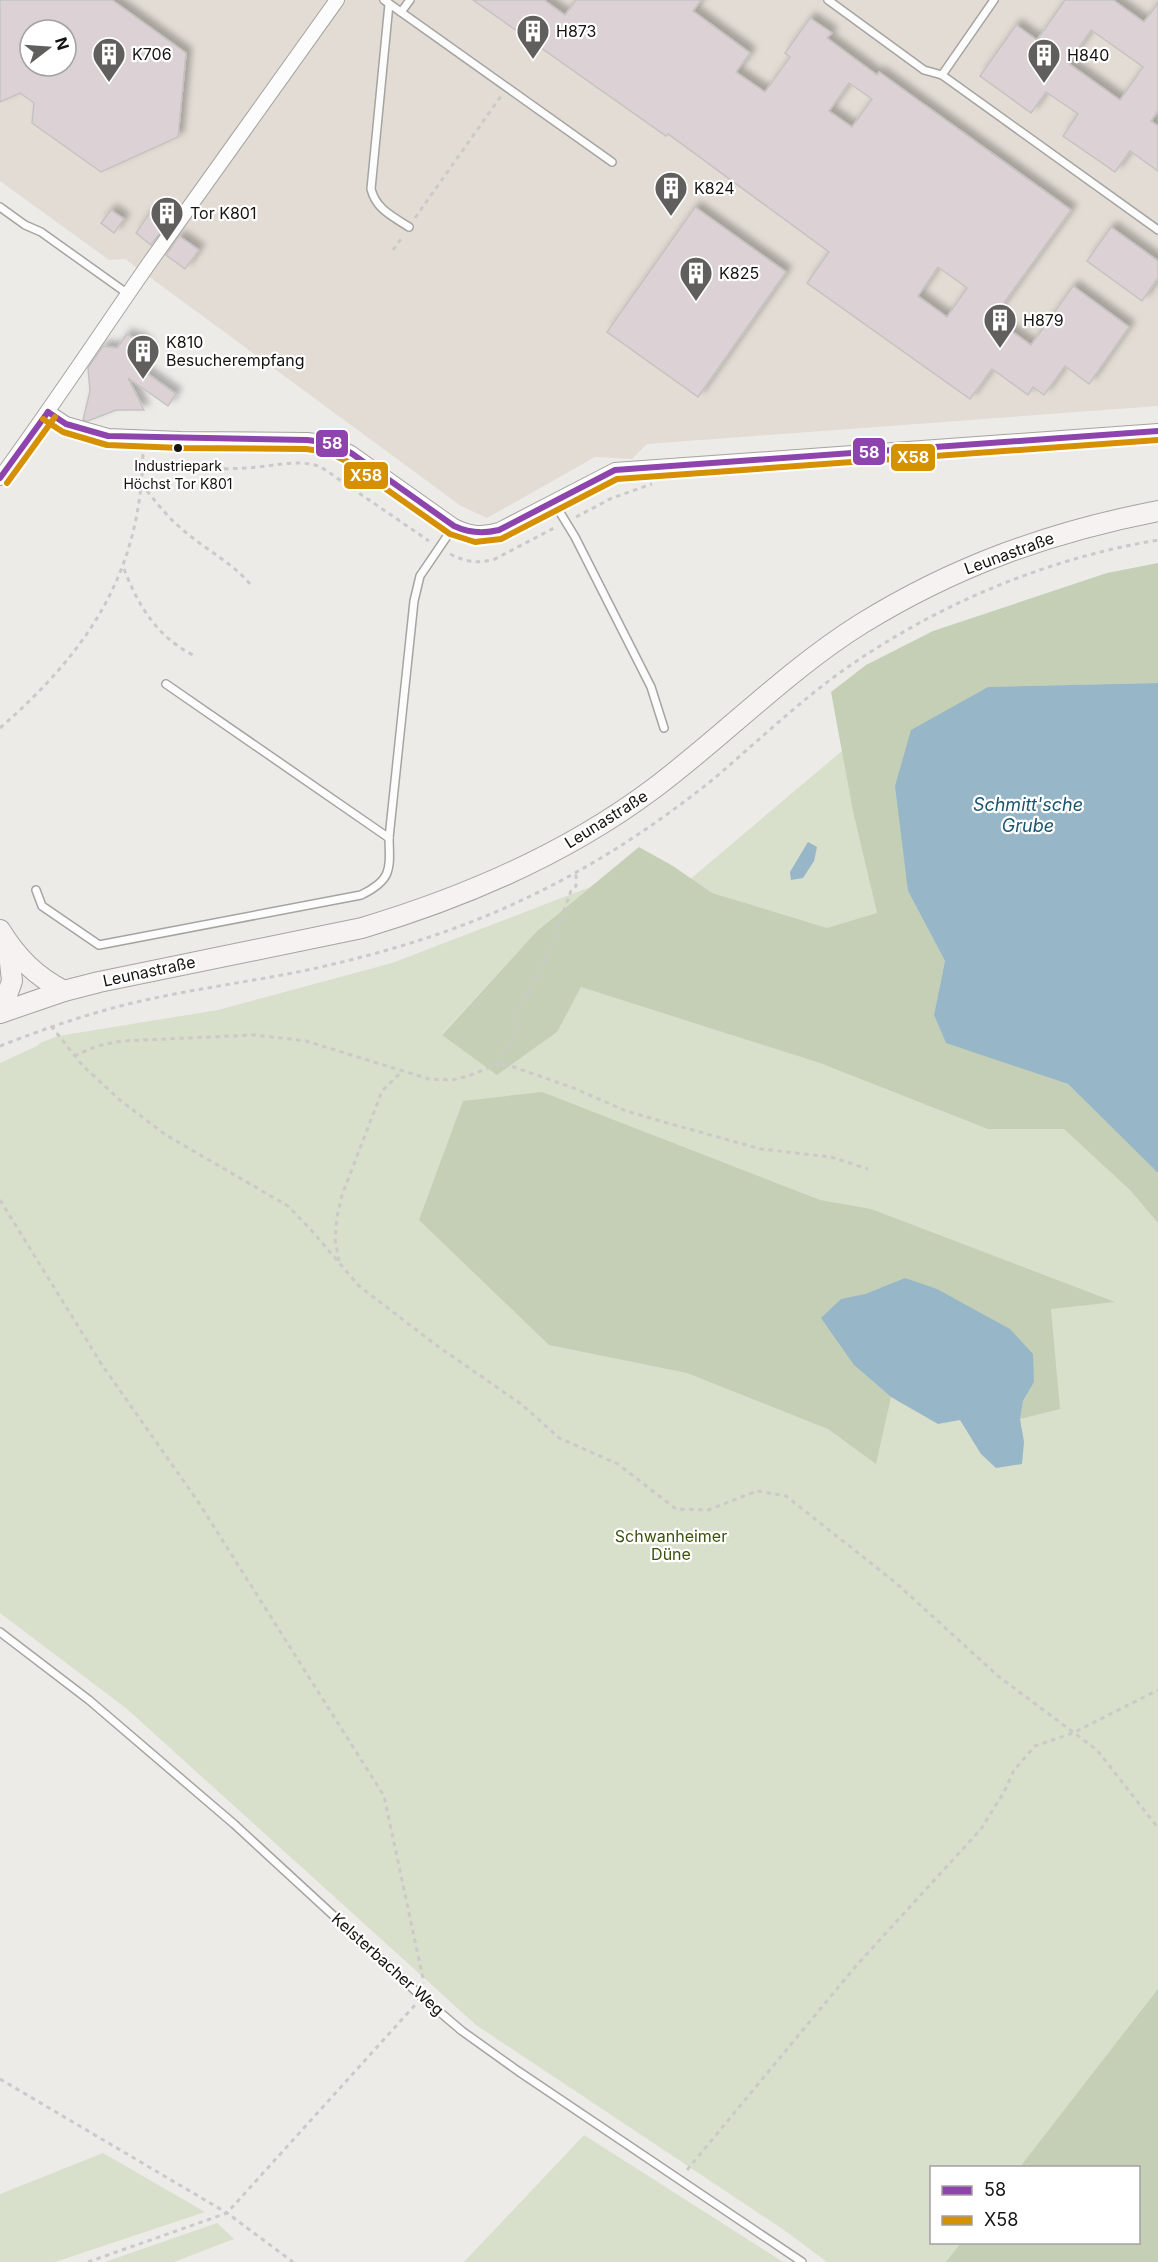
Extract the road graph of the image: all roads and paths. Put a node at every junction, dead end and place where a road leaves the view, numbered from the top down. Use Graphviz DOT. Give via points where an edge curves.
graph roads {
  1 [pos="337,0"];
  2 [pos="410,0"];
  3 [pos="828,0"];
  4 [pos="994,0"];
  5 [pos="387,2"];
  6 [pos="401,12"];
  7 [pos="942,75"];
  8 [pos="507,87"];
  9 [pos="612,162"];
  10 [pos="0,207"];
  11 [pos="409,227"];
  12 [pos="1158,230"];
  13 [pos="393,250"];
  14 [pos="128,294"];
  15 [pos="48,412"];
  16 [pos="1158,431"];
  17 [pos="0,478"];
  18 [pos="141,484"];
  19 [pos="553,501"];
  20 [pos="1158,511"];
  21 [pos="566,522"];
  22 [pos="454,526"];
  23 [pos="439,547"];
  24 [pos="124,567"];
  25 [pos="250,585"];
  26 [pos="193,655"];
  27 [pos="166,684"];
  28 [pos="0,728"];
  29 [pos="664,728"];
  30 [pos="389,838"];
  31 [pos="576,873"];
  32 [pos="36,890"];
  33 [pos="4,937"];
  34 [pos="64,991"];
  35 [pos="1,1013"];
  36 [pos="51,1026"];
  37 [pos="74,1056"];
  38 [pos="498,1064"];
  39 [pos="403,1070"];
  40 [pos="868,1169"];
  41 [pos="0,1200"];
  42 [pos="339,1263"];
  43 [pos="0,1632"];
  44 [pos="1158,1690"];
  45 [pos="1073,1733"];
  46 [pos="1158,1828"];
  47 [pos="422,1997"];
  48 [pos="0,2079"];
  49 [pos="681,2179"];
  50 [pos="227,2212"];
  51 [pos="100,2258"];
  52 [pos="88,2262"];
  53 [pos="97,2262"];
  54 [pos="293,2262"];
  55 [pos="802,2262"];
  1 -- 14 [label="street"];
  2 -- 6 [label="lane"];
  3 -- 7 [label="lane" via="924,70"];
  4 -- 7 [label="lane"];
  5 -- 6 [label="lane"];
  5 -- 11 [label="lane" via="371,189 379,207"];
  6 -- 8 [label="lane"];
  7 -- 12 [label="lane"];
  8 -- 9 [label="lane"];
  8 -- 11 [label="path"];
  10 -- 14 [label="lane"];
  11 -- 13 [label="path"];
  14 -- 15 [label="street"];
  15 -- 17 [label="street"];
  15 -- 22 [label="street" via="66,424 108,436 331,443"];
  16 -- 19 [label="street" via="622,469"];
  18 -- 23 [label="path" via="143,467 313,464"];
  18 -- 24 [label="path"];
  18 -- 25 [label="path" via="166,515 239,570"];
  19 -- 21 [label="lane"];
  19 -- 22 [label="street" via="486,534"];
  20 -- 34 [label="main road, Leunastraße" via="1014,549 895,604 817,655 627,807 571,842 475,890 362,928"];
  21 -- 23 [label="path" via="485,562 460,559"];
  21 -- 29 [label="lane" via="651,687"];
  22 -- 23 [label="lane"];
  23 -- 30 [label="lane" via="420,576 414,601"];
  24 -- 26 [label="path" via="133,591 154,625 178,648"];
  24 -- 28 [label="path" via="107,604 82,640 48,682"];
  27 -- 30 [label="lane"];
  30 -- 32 [label="lane" via="390,868 379,887 361,896 99,945 42,906"];
  31 -- 38 [label="path" via="576,886 542,969 515,1015 520,1029"];
  33 -- 34 [label="main road" via="35,974"];
  33 -- 35 [label="main road" via="12,981"];
  34 -- 35 [label="main road, Leunastraße"];
  36 -- 37 [label="path"];
  37 -- 39 [label="path" via="122,1041 253,1035 306,1041"];
  37 -- 42 [label="path" via="121,1101 165,1135 288,1206"];
  38 -- 39 [label="path" via="452,1080"];
  38 -- 40 [label="path" via="671,1124 761,1149 831,1157"];
  39 -- 42 [label="path" via="382,1091 342,1196 335,1239"];
  41 -- 47 [label="path" via="102,1365 197,1500 384,1796 425,1979"];
  42 -- 45 [label="path" via="359,1286 389,1310 521,1404 559,1438 618,1464 676,1509 708,1510 757,1491 786,1496 896,1583 998,1676"];
  43 -- 47 [label="lane, Kelsterbacher Weg" via="89,1700 234,1824"];
  44 -- 45 [label="path"];
  45 -- 46 [label="path" via="1097,1750"];
  45 -- 49 [label="path" via="1035,1746 1014,1770 981,1829 855,1967"];
  47 -- 49 [label="lane, Kelsterbacher Weg" via="518,2071"];
  47 -- 50 [label="path"];
  48 -- 50 [label="path"];
  49 -- 55 [label="lane, Kelsterbacher Weg"];
  50 -- 51 [label="path"];
  50 -- 54 [label="path"];
  51 -- 52 [label="path"];
  51 -- 53 [label="path"];
}
